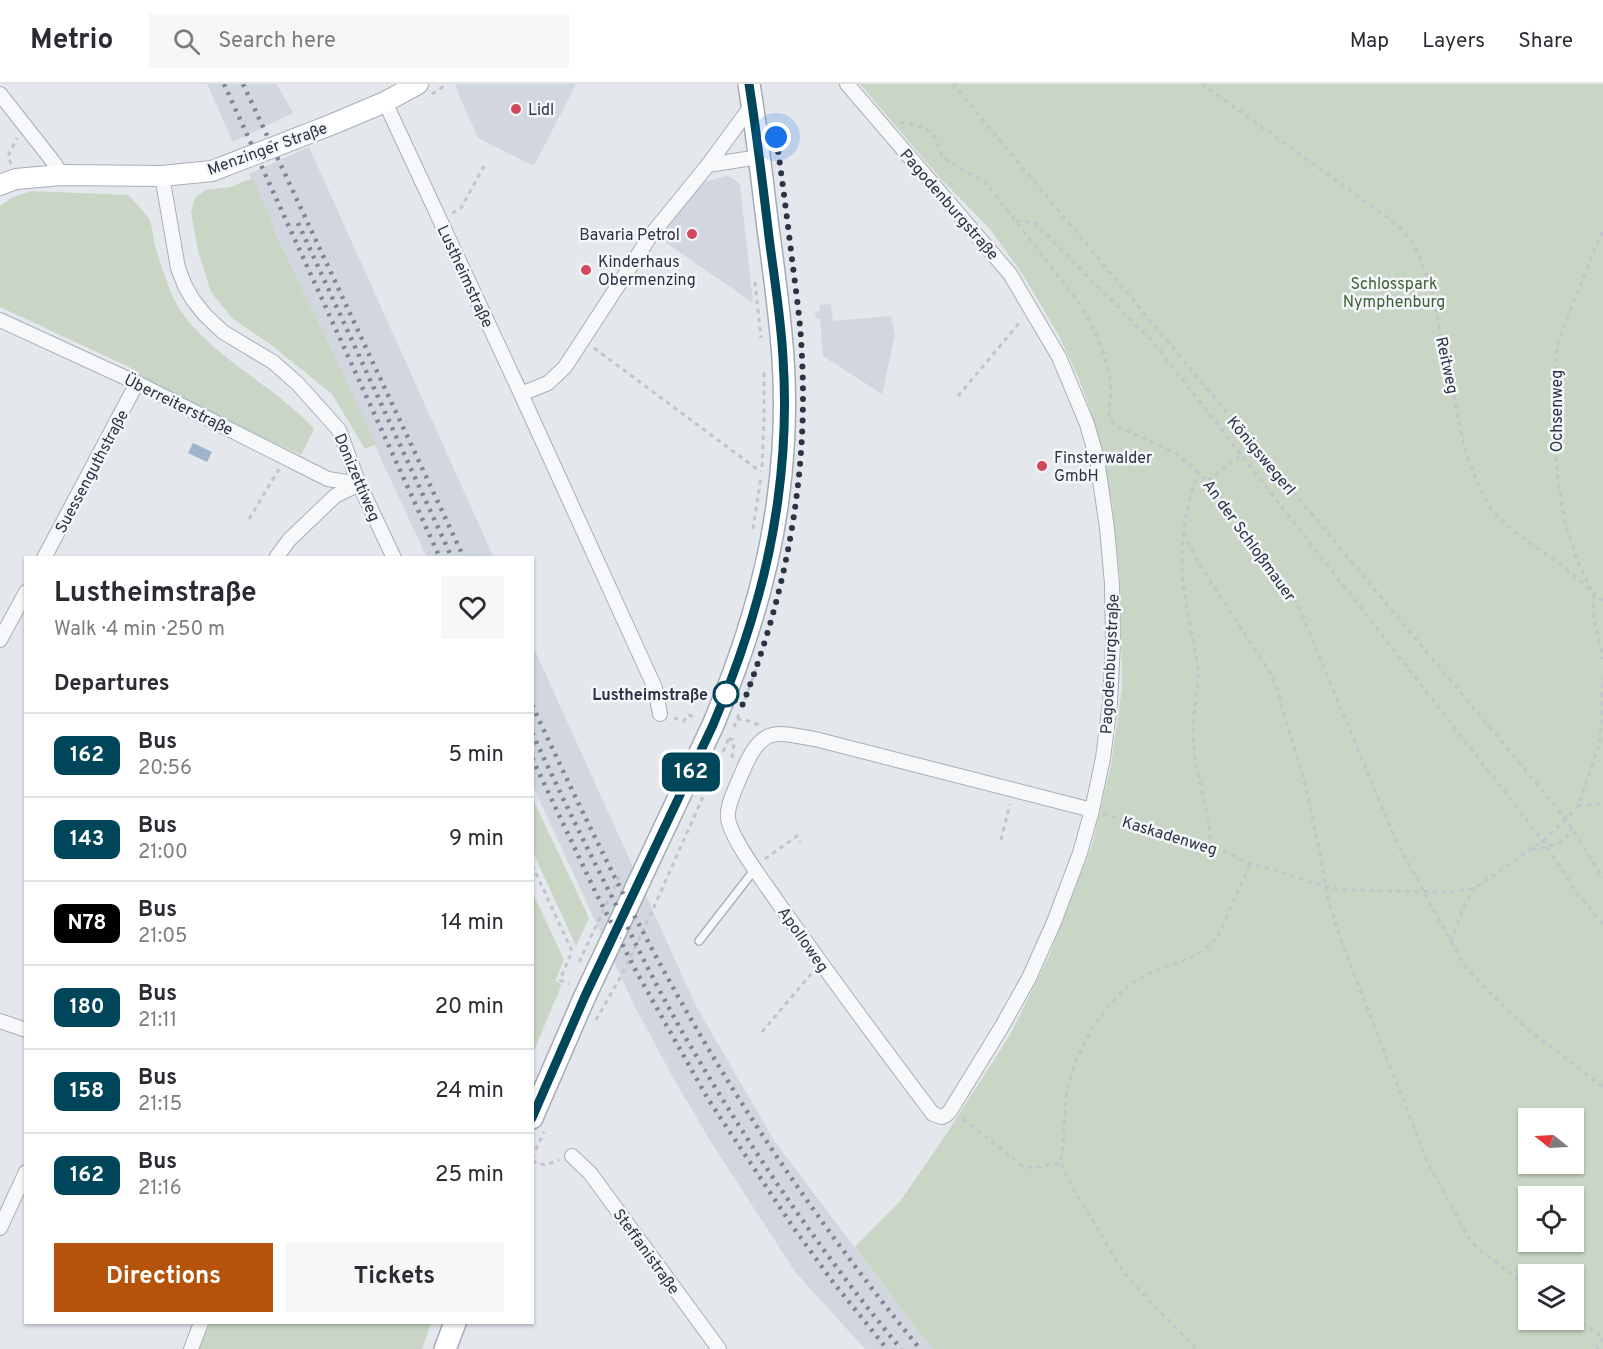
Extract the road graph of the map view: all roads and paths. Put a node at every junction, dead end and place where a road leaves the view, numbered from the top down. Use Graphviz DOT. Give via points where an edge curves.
graph roads {
  1 [pos="418,84"];
  2 [pos="749,84"];
  3 [pos="848,84"];
  4 [pos="953,84"];
  5 [pos="1202,84"];
  6 [pos="0,94"];
  7 [pos="385,102"];
  8 [pos="752,105"];
  9 [pos="896,119"];
  10 [pos="23,125"];
  11 [pos="759,157"];
  12 [pos="708,165"];
  13 [pos="484,166"];
  14 [pos="61,175"];
  15 [pos="162,176"];
  16 [pos="8,182"];
  17 [pos="450,213"];
  18 [pos="1016,221"];
  19 [pos="1603,232"];
  20 [pos="755,281"];
  21 [pos="1031,309"];
  22 [pos="0,320"];
  23 [pos="590,345"];
  24 [pos="762,348"];
  25 [pos="764,371"];
  26 [pos="137,383"];
  27 [pos="521,394"];
  28 [pos="958,396"];
  29 [pos="1242,454"];
  30 [pos="282,464"];
  31 [pos="1198,471"];
  32 [pos="761,472"];
  33 [pos="1208,481"];
  34 [pos="359,484"];
  35 [pos="249,519"];
  36 [pos="1184,533"];
  37 [pos="752,535"];
  38 [pos="45,556"];
  39 [pos="277,556"];
  40 [pos="393,556"];
  41 [pos="1593,593"];
  42 [pos="24,596"];
  43 [pos="1603,601"];
  44 [pos="0,639"];
  45 [pos="761,654"];
  46 [pos="1603,659"];
  47 [pos="1603,678"];
  48 [pos="744,701"];
  49 [pos="741,710"];
  50 [pos="660,714"];
  51 [pos="696,718"];
  52 [pos="737,719"];
  53 [pos="684,721"];
  54 [pos="768,735"];
  55 [pos="1014,789"];
  56 [pos="1603,803"];
  57 [pos="1578,806"];
  58 [pos="1092,810"];
  59 [pos="1566,819"];
  60 [pos="1571,827"];
  61 [pos="1001,840"];
  62 [pos="1543,840"];
  63 [pos="800,842"];
  64 [pos="1210,844"];
  65 [pos="1547,847"];
  66 [pos="1532,849"];
  67 [pos="1250,864"];
  68 [pos="624,867"];
  69 [pos="755,868"];
  70 [pos="534,869"];
  71 [pos="1603,878"];
  72 [pos="1326,886"];
  73 [pos="1475,888"];
  74 [pos="1424,892"];
  75 [pos="1603,925"];
  76 [pos="699,941"];
  77 [pos="1451,941"];
  78 [pos="821,963"];
  79 [pos="576,969"];
  80 [pos="573,976"];
  81 [pos="577,990"];
  82 [pos="0,1021"];
  83 [pos="596,1021"];
  84 [pos="24,1029"];
  85 [pos="762,1032"];
  86 [pos="1603,1088"];
  87 [pos="950,1111"];
  88 [pos="540,1122"];
  89 [pos="534,1150"];
  90 [pos="572,1156"];
  91 [pos="534,1160"];
  92 [pos="1060,1163"];
  93 [pos="24,1176"];
  94 [pos="0,1228"];
  95 [pos="1518,1278"];
  96 [pos="201,1324"];
  97 [pos="454,1324"];
  98 [pos="1584,1325"];
  99 [pos="716,1348"];
  100 [pos="190,1349"];
  101 [pos="445,1349"];
  102 [pos="1196,1349"];
  103 [pos="1597,1349"];
  1 -- 7 [label="street, Menzinger Straße"];
  2 -- 8 [label="main road"];
  3 -- 21 [label="street, Pagodenburgstraße" via="1011,274"];
  4 -- 59 [label="path, Königswegerl"];
  5 -- 41 [label="path, Reitweg" via="1391,220 1410,240 1430,283 1465,450 1480,489 1502,521"];
  6 -- 10 [label="street"];
  7 -- 15 [label="street, Menzinger Straße" via="212,171"];
  7 -- 27 [label="street, Lustheimstraße"];
  8 -- 11 [label="main road"];
  8 -- 12 [label="street"];
  9 -- 18 [label="path, An der Schloßmauer" via="930,131 942,156 986,183"];
  10 -- 14 [label="street"];
  10 -- 16 [label="path" via="8,156"];
  11 -- 12 [label="street"];
  11 -- 81 [label="main road" via="783,360 778,498 768,558 755,611 724,699"];
  12 -- 27 [label="street" via="651,235 565,367 548,383"];
  13 -- 17 [label="path" via="461,208"];
  14 -- 15 [label="street, Menzinger Straße"];
  14 -- 16 [label="street, Menzinger Straße"];
  15 -- 34 [label="street, Donizettiweg" via="178,268 193,300 223,332 273,362 298,384 339,430"];
  18 -- 29 [label="path" via="1034,222 1153,342"];
  18 -- 31 [label="path, An der Schloßmauer" via="1091,324 1104,352 1111,390 1111,422 1176,453"];
  19 -- 41 [label="path, Ochsenweg" via="1558,342 1555,374 1554,436 1565,523"];
  20 -- 24 [label="path"];
  21 -- 28 [label="path"];
  21 -- 58 [label="street, Pagodenburgstraße" via="1059,357 1087,424 1097,459 1107,528 1113,642 1110,703"];
  22 -- 26 [label="street, Überreiterstraße"];
  23 -- 32 [label="path"];
  25 -- 32 [label="path"];
  26 -- 34 [label="street, Überreiterstraße" via="328,479"];
  26 -- 38 [label="street, Suessenguthstraße"];
  27 -- 50 [label="street, Lustheimstraße" via="655,688"];
  29 -- 33 [label="path"];
  29 -- 62 [label="path"];
  30 -- 35 [label="path"];
  31 -- 33 [label="path, An der Schloßmauer"];
  31 -- 36 [label="path"];
  32 -- 37 [label="path"];
  33 -- 74 [label="path, An der Schloßmauer" via="1299,608 1396,841"];
  34 -- 39 [label="street" via="334,496"];
  34 -- 40 [label="street, Donizettiweg"];
  36 -- 64 [label="path" via="1184,593 1198,671 1194,748"];
  36 -- 72 [label="path" via="1279,692 1304,779"];
  41 -- 43 [label="path, Reitweg"];
  41 -- 46 [label="path"];
  42 -- 44 [label="street"];
  45 -- 48 [label="path"];
  47 -- 57 [label="path" via="1600,743"];
  49 -- 52 [label="path"];
  51 -- 53 [label="path" via="689,715"];
  52 -- 54 [label="path" via="757,724"];
  52 -- 83 [label="path" via="624,971"];
  54 -- 55 [label="street" via="815,739"];
  54 -- 69 [label="street, Apolloweg" via="748,759 727,816 732,832"];
  55 -- 58 [label="street"];
  55 -- 61 [label="path"];
  56 -- 57 [label="path"];
  57 -- 59 [label="path, Kaskadenweg"];
  58 -- 64 [label="path, Kaskadenweg"];
  58 -- 87 [label="street, Pagodenburgstraße" via="1080,853 1029,978"];
  59 -- 60 [label="path, Königswegerl"];
  59 -- 62 [label="path, Kaskadenweg"];
  60 -- 65 [label="path" via="1564,840"];
  60 -- 71 [label="path, Königswegerl"];
  62 -- 65 [label="path"];
  62 -- 66 [label="path, Kaskadenweg"];
  63 -- 69 [label="path" via="797,837"];
  64 -- 67 [label="path, Kaskadenweg"];
  65 -- 66 [label="path"];
  65 -- 75 [label="path"];
  66 -- 73 [label="path, Kaskadenweg"];
  67 -- 72 [label="path, Kaskadenweg"];
  67 -- 92 [label="path" via="1213,944 1135,981 1098,1021 1068,1086"];
  68 -- 79 [label="path"];
  69 -- 76 [label="lane"];
  69 -- 78 [label="street, Apolloweg"];
  70 -- 81 [label="path" via="572,951 560,980"];
  72 -- 74 [label="path, Kaskadenweg" via="1364,892"];
  72 -- 95 [label="path" via="1342,943 1426,1161 1468,1237"];
  73 -- 74 [label="path, Kaskadenweg"];
  73 -- 77 [label="path"];
  74 -- 77 [label="path, An der Schloßmauer"];
  77 -- 86 [label="path, An der Schloßmauer" via="1464,965 1524,1026"];
  78 -- 85 [label="path"];
  78 -- 87 [label="street, Apolloweg" via="933,1114 942,1117"];
  80 -- 81 [label="path"];
  81 -- 88 [label="main road"];
  82 -- 84 [label="street"];
  87 -- 92 [label="path" via="1023,1166"];
  88 -- 89 [label="path"];
  90 -- 91 [label="path" via="545,1165"];
  90 -- 99 [label="street, Steffanistraße" via="590,1173"];
  92 -- 102 [label="path" via="1126,1275"];
  93 -- 94 [label="street"];
  96 -- 100 [label="street"];
  97 -- 101 [label="main road"];
  98 -- 103 [label="path" via="1603,1337"];
}
